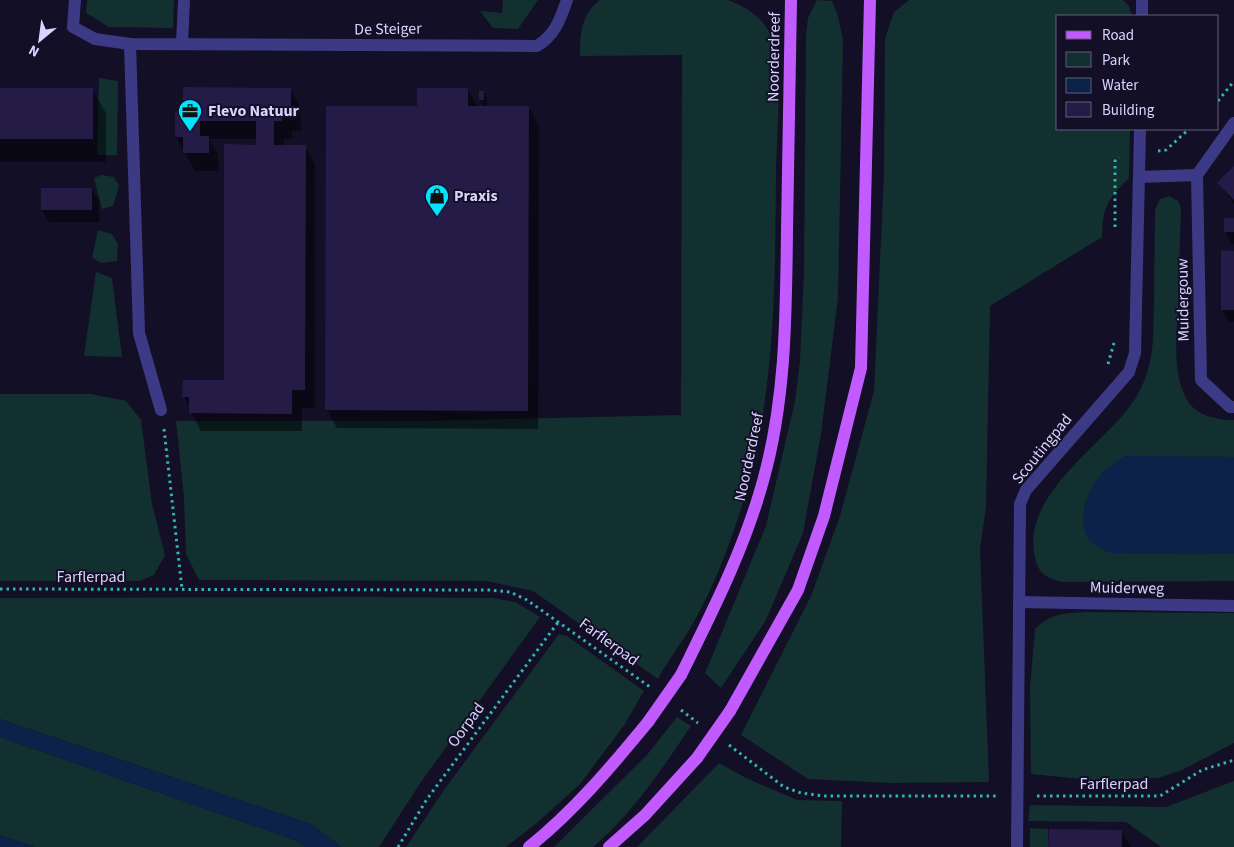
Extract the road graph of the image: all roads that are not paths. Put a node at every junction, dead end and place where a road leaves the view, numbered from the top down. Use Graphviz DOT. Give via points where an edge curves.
graph roads {
  1 [pos="75,0"];
  2 [pos="184,0"];
  3 [pos="567,0"];
  4 [pos="791,0"];
  5 [pos="870,0"];
  6 [pos="1142,0"];
  7 [pos="1142,15"];
  8 [pos="130,44"];
  9 [pos="182,44"];
  10 [pos="1234,123"];
  11 [pos="1140,130"];
  12 [pos="1197,175"];
  13 [pos="1139,177"];
  14 [pos="1234,407"];
  15 [pos="161,410"];
  16 [pos="1018,602"];
  17 [pos="1234,606"];
  18 [pos="529,847"];
  19 [pos="609,847"];
  20 [pos="1017,847"];
  1 -- 8 [label="street, De Steiger" via="73,27 95,39"];
  2 -- 9 [label="street"];
  3 -- 9 [label="street, De Steiger" via="559,24 537,46"];
  4 -- 18 [label="main road, Noorderdreef, bridge" via="786,331 764,479 734,566 681,675 603,777"];
  5 -- 19 [label="main road, bridge" via="861,368 824,516 798,590 730,711 696,758 645,816"];
  6 -- 7 [label="street"];
  8 -- 9 [label="street, De Steiger"];
  8 -- 15 [label="street" via="139,333"];
  10 -- 12 [label="street"];
  11 -- 13 [label="street, Scoutingpad"];
  12 -- 13 [label="street"];
  12 -- 14 [label="street, Muidergouw" via="1201,380 1230,407"];
  13 -- 16 [label="street, Scoutingpad" via="1135,354 1129,372 1026,490 1020,504"];
  16 -- 17 [label="street, Muiderweg"];
  16 -- 20 [label="street, Scoutingpad"];
}
